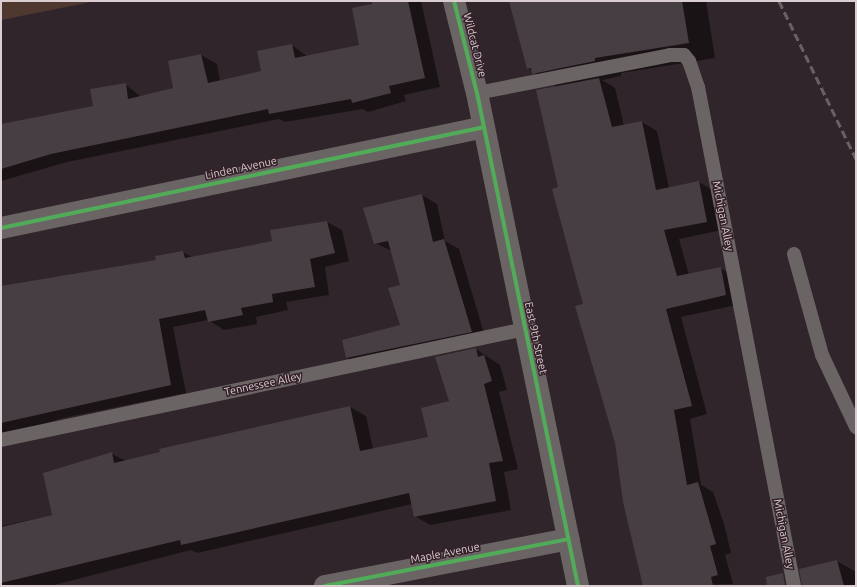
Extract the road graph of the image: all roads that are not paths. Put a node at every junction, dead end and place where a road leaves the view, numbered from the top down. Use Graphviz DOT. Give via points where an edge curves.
graph roads {
  1 [pos="454,1"];
  2 [pos="477,93"];
  3 [pos="484,127"];
  4 [pos="1,228"];
  5 [pos="794,254"];
  6 [pos="525,329"];
  7 [pos="856,427"];
  8 [pos="1,440"];
  9 [pos="568,539"];
  10 [pos="325,586"];
  11 [pos="578,586"];
  12 [pos="794,586"];
  1 -- 2 [label="street, Wildcat Drive"];
  2 -- 3 [label="street, East 9th Street"];
  2 -- 12 [label="lane, Michigan Alley" via="670,55 684,55 689,61 698,87"];
  3 -- 4 [label="street, Linden Avenue"];
  3 -- 6 [label="street, East 9th Street"];
  5 -- 7 [label="lane" via="822,355"];
  6 -- 8 [label="lane, Tennessee Alley"];
  6 -- 9 [label="street, East 9th Street"];
  9 -- 10 [label="street, Maple Avenue"];
  9 -- 11 [label="street, East 9th Street"];
}
